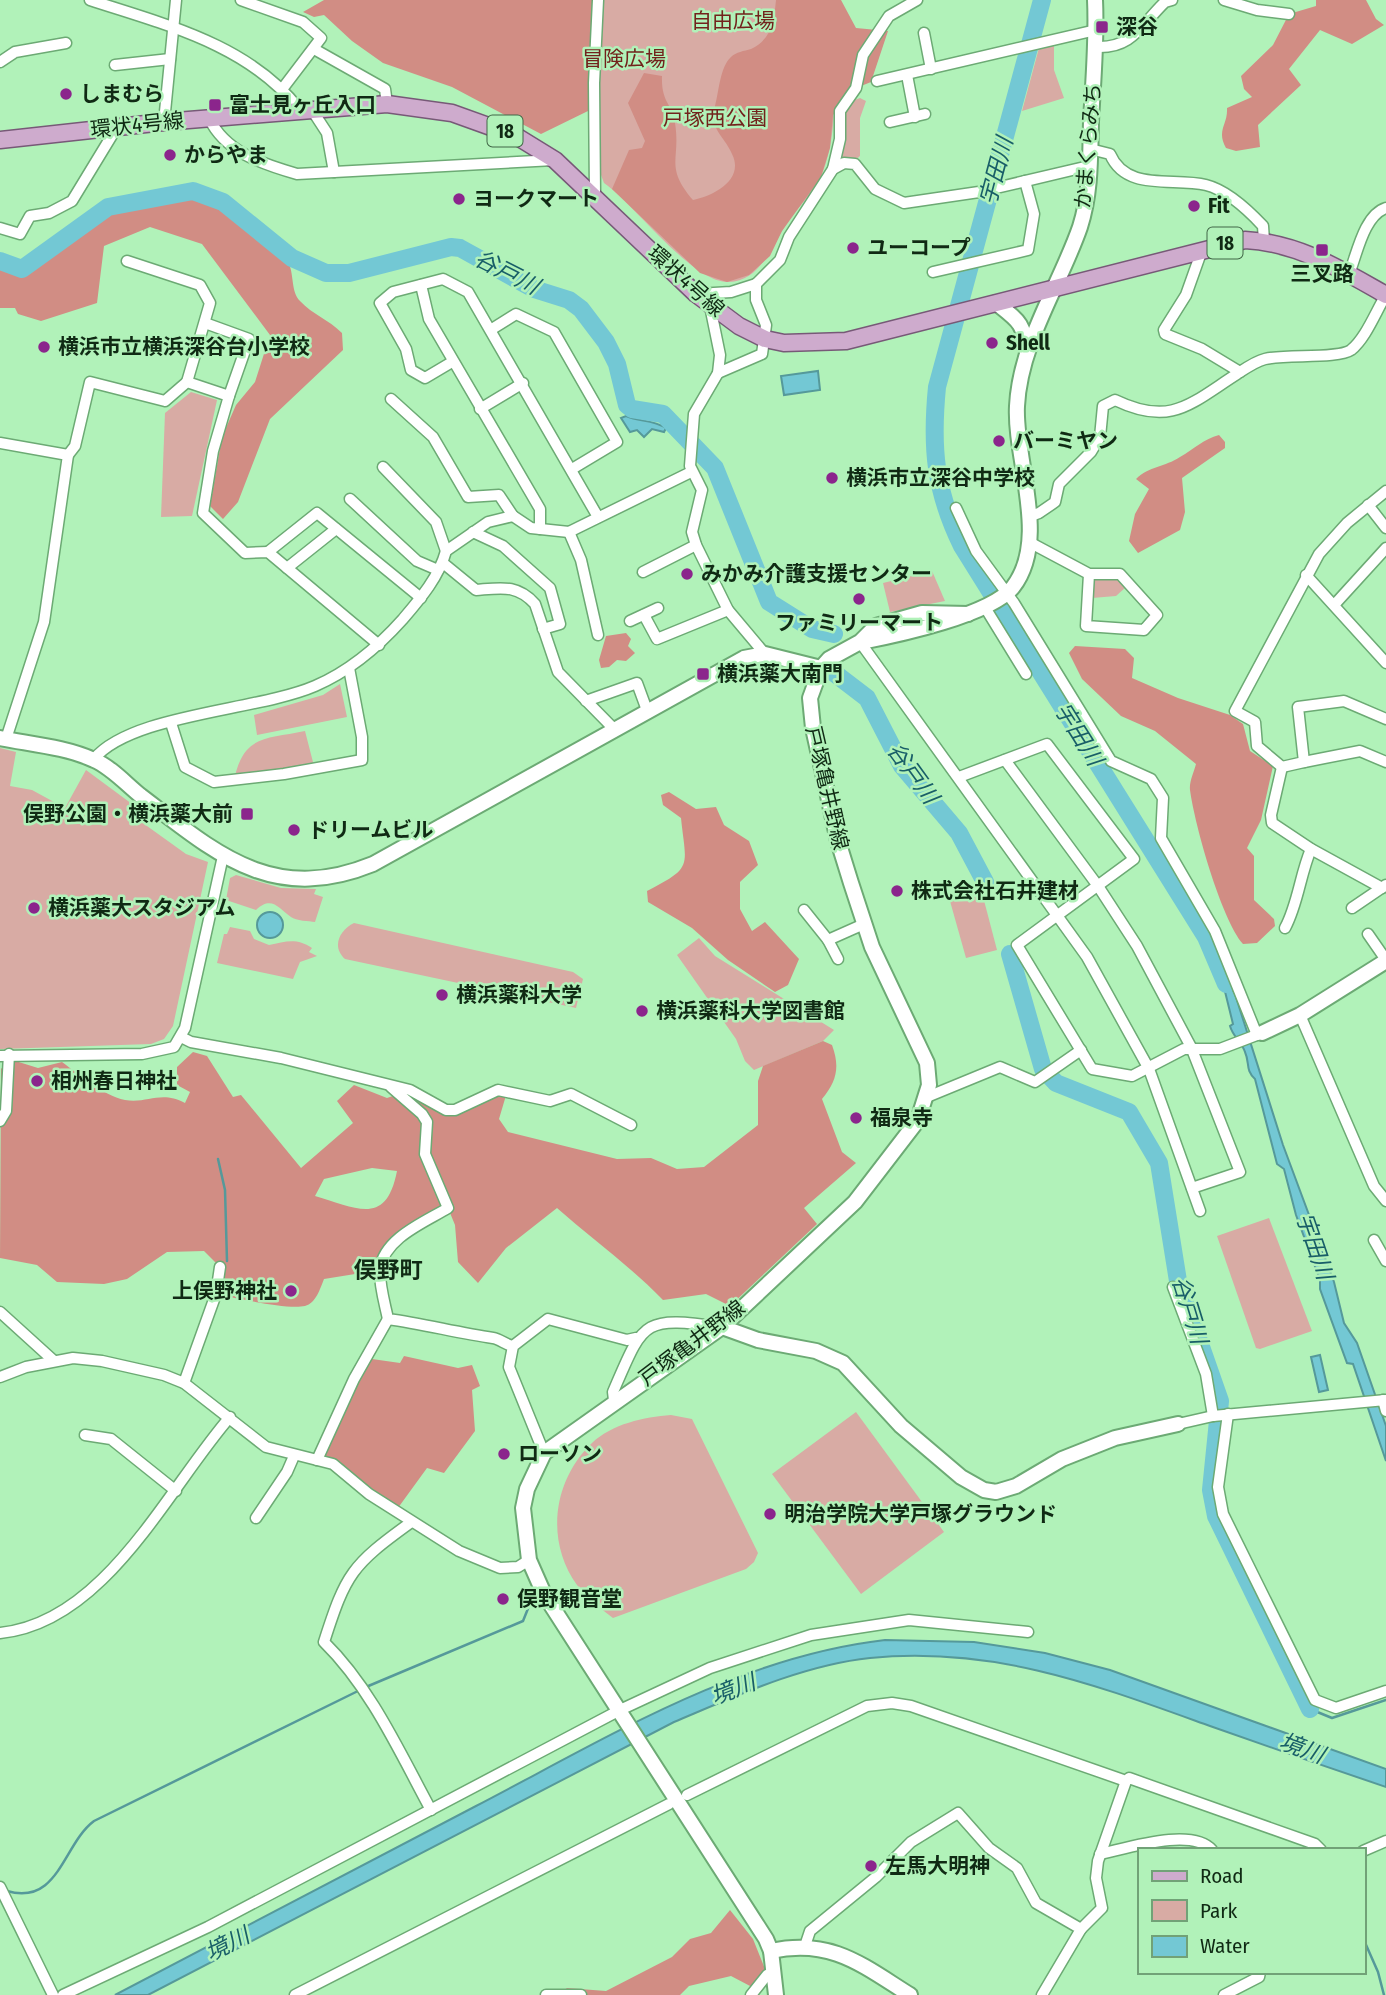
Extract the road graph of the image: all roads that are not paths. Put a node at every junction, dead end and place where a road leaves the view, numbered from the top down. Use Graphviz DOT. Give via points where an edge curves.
graph roads {
  1 [pos="90,0"];
  2 [pos="176,0"];
  3 [pos="241,0"];
  4 [pos="272,0"];
  5 [pos="598,0"];
  6 [pos="917,0"];
  7 [pos="1095,0"];
  8 [pos="1172,0"];
  9 [pos="1224,0"];
  10 [pos="280,12"];
  11 [pos="1289,14"];
  12 [pos="174,27"];
  13 [pos="1096,30"];
  14 [pos="924,33"];
  15 [pos="66,43"];
  16 [pos="1096,47"];
  17 [pos="314,49"];
  18 [pos="170,59"];
  19 [pos="0,62"];
  20 [pos="115,65"];
  21 [pos="931,69"];
  22 [pos="907,75"];
  23 [pos="877,81"];
  24 [pos="283,88"];
  25 [pos="387,104"];
  26 [pos="306,110"];
  27 [pos="209,118"];
  28 [pos="164,122"];
  29 [pos="890,122"];
  30 [pos="117,127"];
  31 [pos="0,140"];
  32 [pos="1090,149"];
  33 [pos="555,160"];
  34 [pos="1089,166"];
  35 [pos="833,169"];
  36 [pos="334,172"];
  37 [pos="1025,181"];
  38 [pos="595,195"];
  39 [pos="1386,208"];
  40 [pos="0,228"];
  41 [pos="1264,241"];
  42 [pos="1202,250"];
  43 [pos="127,261"];
  44 [pos="933,272"];
  45 [pos="1349,274"];
  46 [pos="756,284"];
  47 [pos="421,285"];
  48 [pos="1057,287"];
  49 [pos="696,294"];
  50 [pos="1386,295"];
  51 [pos="996,303"];
  52 [pos="710,306"];
  53 [pos="205,323"];
  54 [pos="492,329"];
  55 [pos="765,339"];
  56 [pos="1027,354"];
  57 [pos="452,362"];
  58 [pos="1240,372"];
  59 [pos="718,373"];
  60 [pos="187,382"];
  61 [pos="523,383"];
  62 [pos="229,396"];
  63 [pos="391,399"];
  64 [pos="480,409"];
  65 [pos="0,443"];
  66 [pos="68,455"];
  67 [pos="383,467"];
  68 [pos="572,469"];
  69 [pos="691,472"];
  70 [pos="1386,491"];
  71 [pos="350,499"];
  72 [pos="1368,505"];
  73 [pos="956,508"];
  74 [pos="513,516"];
  75 [pos="598,516"];
  76 [pos="1028,517"];
  77 [pos="1386,528"];
  78 [pos="336,529"];
  79 [pos="540,529"];
  80 [pos="569,531"];
  81 [pos="473,532"];
  82 [pos="1029,542"];
  83 [pos="696,545"];
  84 [pos="1386,548"];
  85 [pos="446,551"];
  86 [pos="268,552"];
  87 [pos="440,567"];
  88 [pos="288,568"];
  89 [pos="643,572"];
  90 [pos="1089,574"];
  91 [pos="1306,575"];
  92 [pos="421,598"];
  93 [pos="996,602"];
  94 [pos="1335,604"];
  95 [pos="658,608"];
  96 [pos="728,610"];
  97 [pos="644,615"];
  98 [pos="630,621"];
  99 [pos="543,629"];
  100 [pos="598,635"];
  101 [pos="860,642"];
  102 [pos="379,645"];
  103 [pos="765,653"];
  104 [pos="1386,663"];
  105 [pos="349,668"];
  106 [pos="821,668"];
  107 [pos="1026,674"];
  108 [pos="586,701"];
  109 [pos="648,713"];
  110 [pos="1386,719"];
  111 [pos="171,723"];
  112 [pos="615,730"];
  113 [pos="3,738"];
  114 [pos="94,760"];
  115 [pos="1005,760"];
  116 [pos="1304,762"];
  117 [pos="1386,762"];
  118 [pos="1282,767"];
  119 [pos="958,778"];
  120 [pos="1311,849"];
  121 [pos="223,856"];
  122 [pos="1098,886"];
  123 [pos="1384,886"];
  124 [pos="1352,908"];
  125 [pos="804,910"];
  126 [pos="1059,914"];
  127 [pos="864,924"];
  128 [pos="1285,928"];
  129 [pos="1368,934"];
  130 [pos="828,940"];
  131 [pos="838,959"];
  132 [pos="1386,960"];
  133 [pos="1300,1015"];
  134 [pos="1256,1035"];
  135 [pos="181,1037"];
  136 [pos="1191,1047"];
  137 [pos="1081,1050"];
  138 [pos="4,1055"];
  139 [pos="1149,1069"];
  140 [pos="391,1087"];
  141 [pos="927,1097"];
  142 [pos="0,1121"];
  143 [pos="632,1125"];
  144 [pos="1192,1188"];
  145 [pos="1386,1201"];
  146 [pos="1200,1211"];
  147 [pos="1374,1240"];
  148 [pos="1386,1261"];
  149 [pos="220,1267"];
  150 [pos="1173,1287"];
  151 [pos="0,1312"];
  152 [pos="388,1319"];
  153 [pos="722,1327"];
  154 [pos="636,1338"];
  155 [pos="513,1346"];
  156 [pos="54,1361"];
  157 [pos="0,1377"];
  158 [pos="184,1383"];
  159 [pos="614,1400"];
  160 [pos="1383,1403"];
  161 [pos="1221,1415"];
  162 [pos="230,1417"];
  163 [pos="1178,1424"];
  164 [pos="85,1435"];
  165 [pos="544,1453"];
  166 [pos="294,1456"];
  167 [pos="317,1460"];
  168 [pos="176,1491"];
  169 [pos="256,1518"];
  170 [pos="410,1522"];
  171 [pos="529,1560"];
  172 [pos="1028,1632"];
  173 [pos="0,1633"];
  174 [pos="1386,1691"];
  175 [pos="621,1712"];
  176 [pos="1126,1781"];
  177 [pos="687,1795"];
  178 [pos="669,1804"];
  179 [pos="431,1810"];
  180 [pos="1386,1841"];
  181 [pos="1210,1848"];
  182 [pos="1319,1848"];
  183 [pos="1365,1850"];
  184 [pos="1100,1854"];
  185 [pos="2,1892"];
  186 [pos="1082,1929"];
  187 [pos="805,1945"];
  188 [pos="771,1951"];
  189 [pos="775,1972"];
  190 [pos="1260,1974"];
  191 [pos="53,1995"];
  192 [pos="63,1995"];
  193 [pos="295,1995"];
  194 [pos="546,1995"];
  195 [pos="581,1995"];
  196 [pos="751,1995"];
  197 [pos="776,1995"];
  198 [pos="910,1995"];
  199 [pos="1042,1995"];
  200 [pos="1224,1995"];
  1 -- 12 [label="street"];
  2 -- 12 [label="street"];
  3 -- 10 [label="street"];
  4 -- 10 [label="street"];
  5 -- 38 [label="street"];
  6 -- 35 [label="street" via="889,16 863,55 856,88 840,111"];
  7 -- 13 [label="main road, かまくらみち"];
  8 -- 16 [label="street" via="1124,44"];
  9 -- 11 [label="street"];
  10 -- 17 [label="street" via="303,22 321,38"];
  12 -- 18 [label="street"];
  12 -- 24 [label="street" via="247,59"];
  13 -- 16 [label="main road, かまくらみち"];
  13 -- 21 [label="street"];
  14 -- 21 [label="street"];
  15 -- 19 [label="street" via="15,52"];
  16 -- 32 [label="main road, かまくらみち"];
  17 -- 24 [label="street"];
  17 -- 25 [label="street" via="385,89"];
  18 -- 20 [label="street"];
  18 -- 28 [label="street"];
  21 -- 22 [label="street"];
  22 -- 23 [label="street"];
  22 -- 29 [label="street" via="920,115"];
  24 -- 26 [label="street"];
  25 -- 26 [label="main road, 環状4号線 / 18"];
  25 -- 33 [label="main road, 環状4号線 / 18" via="430,108 476,120 516,136"];
  26 -- 27 [label="main road, 環状4号線 / 18"];
  26 -- 36 [label="street" via="327,134"];
  27 -- 28 [label="main road, 環状4号線 / 18"];
  27 -- 36 [label="street" via="217,135 258,163 297,174"];
  28 -- 30 [label="main road, 環状4号線 / 18"];
  30 -- 31 [label="main road, 環状4号線 / 18"];
  30 -- 40 [label="street" via="72,201 49,213 30,216 20,233"];
  32 -- 34 [label="main road, かまくらみち"];
  32 -- 41 [label="street" via="1110,153 1124,173 1157,183 1209,185 1255,217 1263,226"];
  33 -- 36 [label="street"];
  33 -- 38 [label="main road, 環状4号線 / 18"];
  34 -- 37 [label="street"];
  34 -- 48 [label="main road, かまくらみち" via="1088,196"];
  35 -- 37 [label="street" via="855,164 875,188 904,203"];
  35 -- 46 [label="street" via="789,237 780,260"];
  37 -- 44 [label="street" via="1034,214 1028,250"];
  38 -- 49 [label="main road, 環状4号線 / 18"];
  39 -- 45 [label="street" via="1370,221"];
  41 -- 42 [label="main road, 環状4号線 / 18" via="1224,243"];
  41 -- 45 [label="main road, 環状4号線 / 18" via="1302,250"];
  42 -- 48 [label="main road, 環状4号線 / 18"];
  42 -- 58 [label="street" via="1165,334"];
  43 -- 53 [label="street" via="200,285 210,303"];
  45 -- 50 [label="main road, 環状4号線 / 18"];
  46 -- 49 [label="street" via="731,292"];
  46 -- 55 [label="street"];
  47 -- 54 [label="street" via="443,279 468,292"];
  47 -- 57 [label="street" via="429,319"];
  47 -- 57 [label="street" via="393,292 380,303 411,370 425,378"];
  48 -- 51 [label="main road, 環状4号線 / 18"];
  48 -- 56 [label="main road"];
  49 -- 52 [label="main road, 環状4号線 / 18"];
  50 -- 58 [label="street" via="1349,351 1261,359"];
  51 -- 55 [label="main road, 環状4号線 / 18" via="833,343 801,345"];
  51 -- 56 [label="main road" via="1025,329"];
  52 -- 55 [label="main road, 環状4号線 / 18"];
  52 -- 59 [label="street" via="720,355"];
  53 -- 60 [label="street"];
  53 -- 62 [label="street" via="249,339"];
  54 -- 61 [label="street"];
  54 -- 68 [label="street" via="516,314 554,332 611,431 617,442"];
  55 -- 59 [label="street" via="762,354"];
  56 -- 76 [label="main road" via="1017,393 1016,421"];
  57 -- 64 [label="street"];
  58 -- 76 [label="street" via="1175,411 1155,414 1115,400 1107,402 1100,437 1091,452 1059,484 1055,502"];
  59 -- 69 [label="street" via="694,414"];
  60 -- 62 [label="street"];
  60 -- 66 [label="street" via="165,401 90,382 75,446"];
  61 -- 64 [label="street"];
  61 -- 68 [label="street"];
  62 -- 86 [label="street" via="213,451 203,513 245,553"];
  63 -- 74 [label="street" via="433,438 468,497 499,495"];
  64 -- 79 [label="street" via="540,509"];
  65 -- 66 [label="street"];
  66 -- 113 [label="street" via="44,622"];
  67 -- 85 [label="street" via="436,523"];
  68 -- 75 [label="street"];
  69 -- 75 [label="street"];
  69 -- 83 [label="street" via="702,491 692,532"];
  70 -- 72 [label="street"];
  71 -- 87 [label="street" via="417,561"];
  72 -- 77 [label="street"];
  72 -- 91 [label="street" via="1319,554"];
  73 -- 93 [label="street"];
  74 -- 79 [label="street"];
  74 -- 81 [label="street" via="488,522"];
  75 -- 80 [label="street"];
  76 -- 82 [label="main road"];
  78 -- 86 [label="street" via="313,513"];
  78 -- 88 [label="street"];
  78 -- 92 [label="street"];
  79 -- 80 [label="street"];
  80 -- 100 [label="street" via="581,561"];
  81 -- 85 [label="street"];
  81 -- 99 [label="street" via="503,546 550,588 560,624"];
  82 -- 90 [label="street"];
  82 -- 93 [label="main road" via="1022,571"];
  83 -- 89 [label="street"];
  83 -- 96 [label="street"];
  84 -- 94 [label="street"];
  85 -- 87 [label="street"];
  86 -- 88 [label="street"];
  87 -- 92 [label="street"];
  87 -- 99 [label="street" via="476,590 512,587 522,591 535,604"];
  88 -- 102 [label="street"];
  90 -- 90 [label="street" via="1120,574 1157,615 1144,630 1086,626"];
  91 -- 94 [label="street"];
  91 -- 118 [label="street" via="1235,711 1255,722 1258,746"];
  92 -- 102 [label="street"];
  93 -- 101 [label="main road" via="968,614"];
  93 -- 107 [label="street"];
  93 -- 134 [label="street" via="1111,761 1151,779 1163,798 1161,838 1212,925"];
  94 -- 104 [label="street"];
  95 -- 97 [label="street"];
  96 -- 97 [label="street" via="657,639"];
  96 -- 103 [label="street"];
  97 -- 98 [label="street"];
  99 -- 108 [label="street" via="558,672"];
  101 -- 106 [label="main road"];
  101 -- 119 [label="street"];
  102 -- 105 [label="street"];
  103 -- 106 [label="main road"];
  103 -- 109 [label="main road" via="744,658"];
  105 -- 111 [label="street" via="313,687"];
  105 -- 111 [label="street" via="362,760 214,782 185,767"];
  106 -- 127 [label="main road, 戸塚亀井野線" via="810,698 810,715 838,841"];
  108 -- 109 [label="street" via="637,683"];
  108 -- 112 [label="street"];
  109 -- 112 [label="main road"];
  110 -- 116 [label="street" via="1344,701 1298,708"];
  111 -- 114 [label="street" via="116,740"];
  112 -- 121 [label="main road" via="359,870 314,878 285,877 250,869"];
  113 -- 114 [label="main road"];
  114 -- 121 [label="main road"];
  115 -- 119 [label="street"];
  115 -- 122 [label="street"];
  115 -- 122 [label="street" via="1040,746 1051,747 1134,859"];
  116 -- 117 [label="street" via="1360,751"];
  116 -- 118 [label="street"];
  118 -- 120 [label="street" via="1272,823"];
  119 -- 126 [label="street"];
  120 -- 123 [label="street"];
  120 -- 128 [label="street"];
  121 -- 135 [label="street"];
  122 -- 126 [label="street"];
  122 -- 136 [label="street" via="1137,946"];
  123 -- 124 [label="street"];
  125 -- 130 [label="street"];
  126 -- 137 [label="street" via="1017,945"];
  126 -- 139 [label="street"];
  127 -- 130 [label="street"];
  127 -- 141 [label="main road, 戸塚亀井野線" via="916,1034 926,1063"];
  129 -- 132 [label="street"];
  130 -- 131 [label="street"];
  132 -- 133 [label="main road"];
  133 -- 134 [label="main road"];
  133 -- 145 [label="street" via="1374,1186"];
  134 -- 136 [label="street" via="1220,1049"];
  135 -- 138 [label="street" via="165,1051 142,1054"];
  135 -- 140 [label="street"];
  136 -- 139 [label="street"];
  136 -- 144 [label="street" via="1240,1172"];
  137 -- 139 [label="street" via="1092,1069 1132,1076"];
  137 -- 141 [label="street" via="1038,1080 1000,1067"];
  138 -- 142 [label="street" via="6,1111"];
  139 -- 144 [label="street"];
  140 -- 143 [label="street" via="410,1090 446,1110 498,1090 550,1101 571,1094"];
  140 -- 152 [label="street" via="427,1122 425,1154 448,1208 397,1240 386,1254 380,1270"];
  141 -- 153 [label="main road, 戸塚亀井野線" via="918,1120 871,1184"];
  144 -- 146 [label="street"];
  147 -- 148 [label="street"];
  149 -- 158 [label="street" via="216,1294"];
  150 -- 161 [label="street"];
  151 -- 156 [label="street"];
  152 -- 155 [label="street" via="449,1328 473,1338 496,1338"];
  152 -- 167 [label="street"];
  153 -- 154 [label="street" via="670,1320"];
  153 -- 159 [label="main road, 戸塚亀井野線"];
  153 -- 163 [label="main road" via="758,1340 816,1351 843,1363 922,1445 984,1490 1016,1486 1115,1438"];
  154 -- 155 [label="street" via="627,1340 548,1319"];
  154 -- 159 [label="street" via="613,1392"];
  155 -- 165 [label="street" via="509,1367"];
  156 -- 157 [label="street"];
  156 -- 158 [label="street" via="102,1361"];
  158 -- 162 [label="street"];
  159 -- 165 [label="main road, 戸塚亀井野線"];
  160 -- 161 [label="street"];
  161 -- 163 [label="street"];
  161 -- 174 [label="street" via="1218,1487 1223,1514 1315,1700 1336,1708"];
  162 -- 166 [label="street" via="266,1447"];
  162 -- 168 [label="street"];
  164 -- 168 [label="street" via="111,1439"];
  165 -- 171 [label="main road, 戸塚亀井野線" via="523,1508"];
  166 -- 167 [label="street"];
  166 -- 169 [label="street"];
  167 -- 170 [label="street" via="332,1464"];
  168 -- 173 [label="street" via="75,1605"];
  170 -- 171 [label="street" via="493,1566 518,1567"];
  170 -- 179 [label="street" via="358,1564 338,1596 324,1642 360,1687"];
  171 -- 175 [label="main road, 戸塚亀井野線" via="544,1594"];
  172 -- 175 [label="street" via="909,1620 811,1635 710,1668"];
  175 -- 179 [label="street"];
  175 -- 188 [label="main road, 戸塚亀井野線"];
  176 -- 177 [label="street" via="892,1703 857,1710"];
  176 -- 182 [label="street" via="1129,1778"];
  176 -- 184 [label="street"];
  178 -- 193 [label="street"];
  179 -- 192 [label="street" via="208,1927"];
  180 -- 183 [label="street"];
  181 -- 184 [label="street" via="1188,1838"];
  184 -- 186 [label="street" via="1096,1878 1102,1908"];
  185 -- 191 [label="street"];
  186 -- 187 [label="street" via="1036,1903 1017,1868 989,1848 958,1814 905,1847 810,1931"];
  186 -- 199 [label="street"];
  187 -- 188 [label="main road"];
  187 -- 198 [label="main road" via="844,1955"];
  188 -- 189 [label="main road, 戸塚亀井野線"];
  189 -- 196 [label="street"];
  189 -- 197 [label="main road, 戸塚亀井野線"];
  190 -- 200 [label="street"];
  194 -- 195 [label="street"];
}
